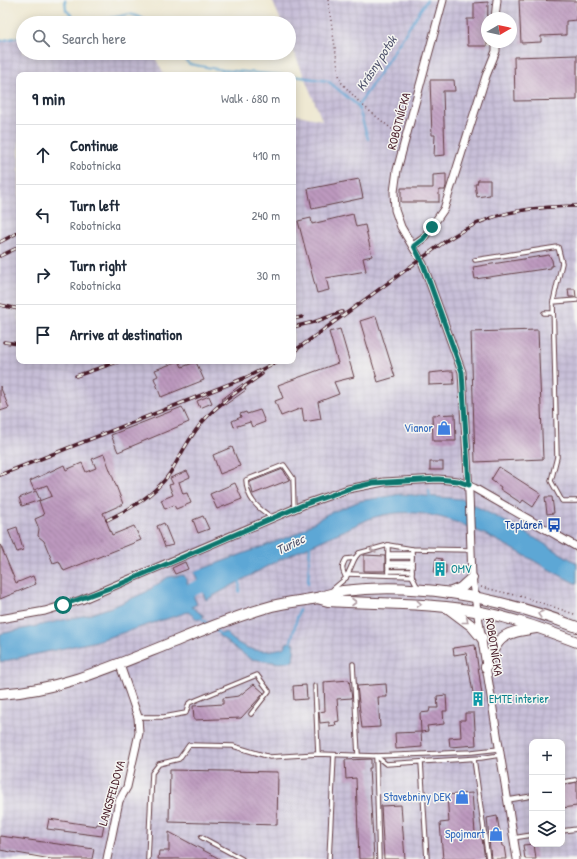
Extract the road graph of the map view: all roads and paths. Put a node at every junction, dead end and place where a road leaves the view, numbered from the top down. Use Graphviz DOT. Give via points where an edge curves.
graph roads {
  1 [pos="328,0"];
  2 [pos="443,0"];
  3 [pos="497,0"];
  4 [pos="496,12"];
  5 [pos="496,48"];
  6 [pos="405,140"];
  7 [pos="414,246"];
  8 [pos="475,260"];
  9 [pos="577,300"];
  10 [pos="553,302"];
  11 [pos="544,313"];
  12 [pos="553,313"];
  13 [pos="469,489"];
  14 [pos="577,501"];
  15 [pos="294,509"];
  16 [pos="273,518"];
  17 [pos="388,545"];
  18 [pos="577,547"];
  19 [pos="412,549"];
  20 [pos="471,550"];
  21 [pos="388,555"];
  22 [pos="412,556"];
  23 [pos="355,558"];
  24 [pos="412,567"];
  25 [pos="388,568"];
  26 [pos="347,576"];
  27 [pos="412,576"];
  28 [pos="472,578"];
  29 [pos="481,587"];
  30 [pos="418,589"];
  31 [pos="448,593"];
  32 [pos="322,596"];
  33 [pos="475,598"];
  34 [pos="446,607"];
  35 [pos="477,611"];
  36 [pos="577,615"];
  37 [pos="0,619"];
  38 [pos="577,627"];
  39 [pos="539,628"];
  40 [pos="482,638"];
  41 [pos="577,642"];
  42 [pos="353,664"];
  43 [pos="120,665"];
  44 [pos="486,667"];
  45 [pos="315,686"];
  46 [pos="0,694"];
  47 [pos="251,714"];
  48 [pos="138,717"];
  49 [pos="499,752"];
  50 [pos="318,754"];
  51 [pos="334,755"];
  52 [pos="358,755"];
  53 [pos="376,756"];
  54 [pos="474,759"];
  55 [pos="421,762"];
  56 [pos="574,780"];
  57 [pos="565,782"];
  58 [pos="529,796"];
  59 [pos="507,800"];
  60 [pos="577,829"];
  61 [pos="565,831"];
  62 [pos="529,835"];
  63 [pos="200,837"];
  64 [pos="513,838"];
  65 [pos="107,859"];
  66 [pos="148,859"];
  67 [pos="242,859"];
  68 [pos="329,859"];
  69 [pos="379,859"];
  70 [pos="427,859"];
  71 [pos="488,859"];
  72 [pos="517,859"];
  1 -- 6 [label="path" via="340,81 361,104"];
  2 -- 6 [label="street, ROBOTNÍCKA"];
  3 -- 4 [label="street"];
  5 -- 7 [label="street" via="448,200 441,216 423,239"];
  6 -- 7 [label="street, ROBOTNÍCKA" via="397,170 395,210 401,227"];
  7 -- 13 [label="street, ROBOTNÍCKA" via="423,264 462,372"];
  8 -- 10 [label="lane" via="558,247 562,263"];
  9 -- 10 [label="lane"];
  10 -- 12 [label="lane"];
  11 -- 12 [label="lane"];
  12 -- 14 [label="lane" via="557,457 552,481 562,501"];
  13 -- 15 [label="street" via="458,481 438,479 373,483 348,489"];
  13 -- 18 [label="street"];
  13 -- 20 [label="street, ROBOTNÍCKA"];
  15 -- 16 [label="street"];
  15 -- 16 [label="lane" via="293,478 284,465 246,480 246,492 261,510"];
  16 -- 37 [label="street" via="82,600 45,611"];
  17 -- 19 [label="lane"];
  17 -- 21 [label="lane"];
  17 -- 23 [label="lane, one-way" via="359,553"];
  19 -- 20 [label="lane"];
  19 -- 22 [label="lane"];
  20 -- 28 [label="street, ROBOTNÍCKA"];
  21 -- 22 [label="lane"];
  21 -- 25 [label="lane"];
  22 -- 24 [label="lane"];
  23 -- 26 [label="lane"];
  23 -- 26 [label="lane" via="346,559 342,565 342,570"];
  24 -- 25 [label="lane"];
  24 -- 25 [label="lane"];
  24 -- 27 [label="lane"];
  25 -- 26 [label="lane"];
  25 -- 27 [label="lane"];
  26 -- 32 [label="lane"];
  27 -- 30 [label="lane"];
  28 -- 31 [label="main road" via="461,588"];
  28 -- 33 [label="street, ROBOTNÍCKA"];
  29 -- 36 [label="path" via="527,598"];
  30 -- 31 [label="main road"];
  30 -- 32 [label="main road" via="382,588"];
  31 -- 33 [label="main road"];
  32 -- 34 [label="main road, one-way" via="328,601 391,602"];
  32 -- 43 [label="main road" via="272,606 219,624"];
  33 -- 35 [label="street, ROBOTNÍCKA"];
  38 -- 33 [label="main road, one-way" via="527,610"];
  34 -- 35 [label="main road"];
  34 -- 40 [label="main road, one-way" via="472,626"];
  35 -- 39 [label="main road"];
  35 -- 40 [label="street, ROBOTNÍCKA"];
  39 -- 41 [label="main road"];
  39 -- 44 [label="main road" via="512,632 499,639 494,645"];
  40 -- 44 [label="street, ROBOTNÍCKA"];
  42 -- 52 [label="lane"];
  43 -- 46 [label="main road" via="61,684"];
  43 -- 48 [label="street, LANGSFELDOVA"];
  44 -- 49 [label="street, ROBOTNÍCKA"];
  45 -- 50 [label="lane"];
  47 -- 48 [label="lane" via="268,691 257,675 189,703 186,713 164,717"];
  48 -- 65 [label="street, LANGSFELDOVA" via="139,733 127,788 119,801"];
  49 -- 53 [label="lane"];
  49 -- 54 [label="lane"];
  49 -- 59 [label="street, ROBOTNÍCKA"];
  50 -- 51 [label="lane"];
  50 -- 66 [label="lane" via="270,757 233,746 197,745 187,747 179,759 159,764 152,773"];
  51 -- 52 [label="lane"];
  51 -- 68 [label="lane"];
  52 -- 53 [label="lane"];
  53 -- 55 [label="lane" via="386,764"];
  53 -- 69 [label="lane"];
  54 -- 55 [label="lane"];
  54 -- 71 [label="lane"];
  55 -- 70 [label="lane"];
  56 -- 57 [label="lane"];
  58 -- 59 [label="lane"];
  59 -- 64 [label="street, ROBOTNÍCKA"];
  60 -- 61 [label="lane"];
  62 -- 64 [label="lane"];
  63 -- 67 [label="lane"];
  64 -- 72 [label="street, ROBOTNÍCKA"];
}
